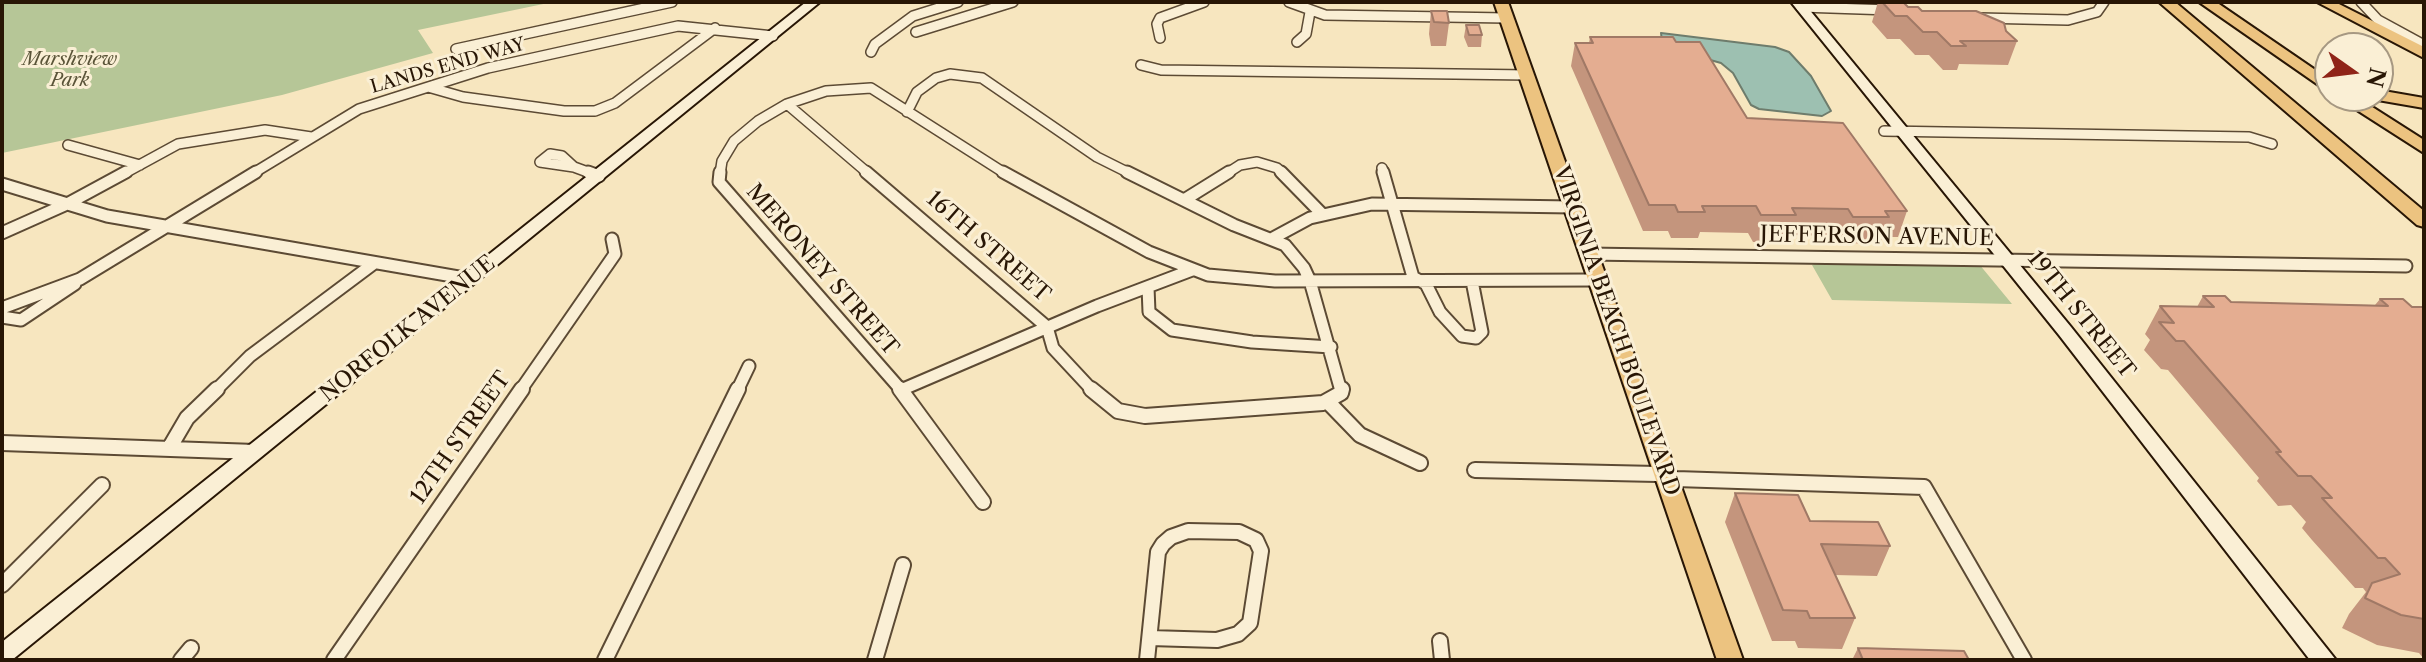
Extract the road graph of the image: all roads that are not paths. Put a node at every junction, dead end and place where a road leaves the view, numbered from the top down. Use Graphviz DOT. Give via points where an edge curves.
graph roads {
  1 [pos="672,2"];
  2 [pos="814,2"];
  3 [pos="958,2"];
  4 [pos="1013,2"];
  5 [pos="1204,2"];
  6 [pos="1289,2"];
  7 [pos="1501,2"];
  8 [pos="2104,2"];
  9 [pos="2166,2"];
  10 [pos="2206,2"];
  11 [pos="2324,2"];
  12 [pos="2361,2"];
  13 [pos="1799,5"];
  14 [pos="636,10"];
  15 [pos="1902,10"];
  16 [pos="1310,12"];
  17 [pos="1966,16"];
  18 [pos="1506,18"];
  19 [pos="715,28"];
  20 [pos="653,31"];
  21 [pos="531,32"];
  22 [pos="916,32"];
  23 [pos="773,36"];
  24 [pos="1160,38"];
  25 [pos="2255,38"];
  26 [pos="1297,42"];
  27 [pos="2424,45"];
  28 [pos="456,49"];
  29 [pos="871,52"];
  30 [pos="2424,53"];
  31 [pos="542,56"];
  32 [pos="1141,65"];
  33 [pos="2314,69"];
  34 [pos="1528,75"];
  35 [pos="2314,77"];
  36 [pos="428,87"];
  37 [pos="2394,98"];
  38 [pos="2424,103"];
  39 [pos="787,104"];
  40 [pos="907,112"];
  41 [pos="2368,112"];
  42 [pos="1892,131"];
  43 [pos="311,137"];
  44 [pos="2272,144"];
  45 [pos="68,145"];
  46 [pos="2424,148"];
  47 [pos="140,165"];
  48 [pos="574,167"];
  49 [pos="1382,168"];
  50 [pos="599,176"];
  51 [pos="2,184"];
  52 [pos="1184,200"];
  53 [pos="1391,203"];
  54 [pos="67,204"];
  55 [pos="1572,207"];
  56 [pos="1322,214"];
  57 [pos="2424,221"];
  58 [pos="162,227"];
  59 [pos="2,233"];
  60 [pos="1273,238"];
  61 [pos="612,239"];
  62 [pos="1588,254"];
  63 [pos="2004,258"];
  64 [pos="373,264"];
  65 [pos="2406,266"];
  66 [pos="1192,270"];
  67 [pos="80,279"];
  68 [pos="470,279"];
  69 [pos="1597,280"];
  70 [pos="1310,281"];
  71 [pos="1417,281"];
  72 [pos="1472,281"];
  73 [pos="1148,287"];
  74 [pos="2,308"];
  75 [pos="2,317"];
  76 [pos="1047,327"];
  77 [pos="1331,347"];
  78 [pos="749,366"];
  79 [pos="901,390"];
  80 [pos="1328,402"];
  81 [pos="2,443"];
  82 [pos="170,447"];
  83 [pos="255,452"];
  84 [pos="1420,463"];
  85 [pos="1475,470"];
  86 [pos="1665,476"];
  87 [pos="102,485"];
  88 [pos="983,502"];
  89 [pos="903,565"];
  90 [pos="2,585"];
  91 [pos="1150,638"];
  92 [pos="1440,641"];
  93 [pos="2,655"];
  94 [pos="334,660"];
  95 [pos="605,660"];
  96 [pos="875,660"];
  97 [pos="1147,660"];
  98 [pos="1442,660"];
  99 [pos="1730,660"];
  100 [pos="2024,660"];
  101 [pos="2324,660"];
  1 -- 14 [label="street"];
  2 -- 23 [label="main road, NORFOLK AVENUE"];
  3 -- 29 [label="street" via="913,16"];
  4 -- 22 [label="street"];
  5 -- 24 [label="street" via="1160,18"];
  6 -- 16 [label="street"];
  7 -- 18 [label="main road, VIRGINIA BEACH BOULEVARD"];
  8 -- 17 [label="street" via="2089,15 2068,20"];
  9 -- 57 [label="highway"];
  10 -- 25 [label="highway"];
  11 -- 30 [label="highway"];
  12 -- 27 [label="street" via="2378,20"];
  13 -- 15 [label="street"];
  13 -- 42 [label="main road, 19TH STREET"];
  14 -- 20 [label="street"];
  14 -- 21 [label="street"];
  16 -- 18 [label="street"];
  16 -- 26 [label="street" via="1306,34"];
  18 -- 34 [label="main road, VIRGINIA BEACH BOULEVARD"];
  19 -- 20 [label="street, LANDS END WAY" via="686,25"];
  19 -- 23 [label="street, LANDS END WAY"];
  19 -- 36 [label="street" via="615,103 595,111 463,97"];
  20 -- 31 [label="street, LANDS END WAY"];
  21 -- 28 [label="street"];
  21 -- 31 [label="street"];
  23 -- 50 [label="main road, NORFOLK AVENUE"];
  25 -- 33 [label="highway"];
  25 -- 35 [label="highway"];
  31 -- 36 [label="street, LANDS END WAY"];
  32 -- 34 [label="street" via="1161,70"];
  34 -- 55 [label="main road, VIRGINIA BEACH BOULEVARD"];
  36 -- 43 [label="street, LANDS END WAY" via="359,109"];
  37 -- 38 [label="highway"];
  39 -- 40 [label="street, MERONEY STREET" via="826,91 871,88"];
  39 -- 76 [label="street, 16TH STREET"];
  39 -- 79 [label="street, MERONEY STREET" via="734,141 722,161 719,182"];
  40 -- 52 [label="street" via="917,92 936,78 982,78 1071,141"];
  40 -- 66 [label="street" via="1031,190"];
  41 -- 46 [label="highway"];
  42 -- 44 [label="street" via="2238,137"];
  42 -- 63 [label="main road, 19TH STREET"];
  43 -- 47 [label="street" via="265,130 207,139 178,144"];
  43 -- 58 [label="street, LANDS END WAY"];
  45 -- 47 [label="street"];
  47 -- 54 [label="street"];
  48 -- 50 [label="street"];
  49 -- 53 [label="street"];
  50 -- 68 [label="main road, NORFOLK AVENUE"];
  51 -- 54 [label="street"];
  52 -- 56 [label="street" via="1240,165 1257,162 1277,168"];
  52 -- 60 [label="street"];
  53 -- 55 [label="street"];
  53 -- 56 [label="street"];
  53 -- 71 [label="street"];
  54 -- 58 [label="street"];
  54 -- 59 [label="street"];
  55 -- 62 [label="main road, VIRGINIA BEACH BOULEVARD"];
  56 -- 60 [label="street"];
  58 -- 64 [label="street"];
  58 -- 67 [label="street, LANDS END WAY"];
  60 -- 70 [label="street" via="1294,255"];
  61 -- 94 [label="street, 12TH STREET" via="615,254"];
  62 -- 63 [label="street, JEFFERSON AVENUE"];
  62 -- 69 [label="main road, VIRGINIA BEACH BOULEVARD"];
  63 -- 65 [label="street, JEFFERSON AVENUE"];
  63 -- 101 [label="main road, 19TH STREET"];
  64 -- 68 [label="street"];
  64 -- 82 [label="street" via="250,356 187,418"];
  66 -- 70 [label="street" via="1235,280"];
  66 -- 73 [label="street"];
  67 -- 74 [label="street"];
  67 -- 75 [label="street" via="21,320"];
  68 -- 83 [label="main road, NORFOLK AVENUE"];
  69 -- 72 [label="street"];
  69 -- 86 [label="main road, VIRGINIA BEACH BOULEVARD"];
  70 -- 71 [label="street"];
  70 -- 77 [label="street"];
  71 -- 72 [label="street"];
  71 -- 72 [label="street" via="1426,284 1440,312 1462,336 1476,338 1482,332"];
  73 -- 76 [label="street"];
  73 -- 77 [label="street" via="1149,312 1172,330"];
  76 -- 79 [label="street"];
  76 -- 80 [label="street, 16TH STREET" via="1053,348 1093,391 1128,415"];
  77 -- 80 [label="street" via="1342,387"];
  78 -- 95 [label="street"];
  79 -- 88 [label="street, MERONEY STREET"];
  80 -- 84 [label="street" via="1360,435"];
  81 -- 82 [label="street"];
  82 -- 83 [label="street"];
  83 -- 93 [label="main road, NORFOLK AVENUE"];
  85 -- 86 [label="street"];
  86 -- 99 [label="main road, VIRGINIA BEACH BOULEVARD"];
  86 -- 100 [label="street" via="1924,487"];
  87 -- 90 [label="street"];
  89 -- 96 [label="street"];
  91 -- 91 [label="street" via="1217,640 1238,634 1250,623 1260,547 1256,540 1239,532 1188,531 1171,537 1158,552"];
  91 -- 97 [label="street"];
  92 -- 98 [label="street"];
}
